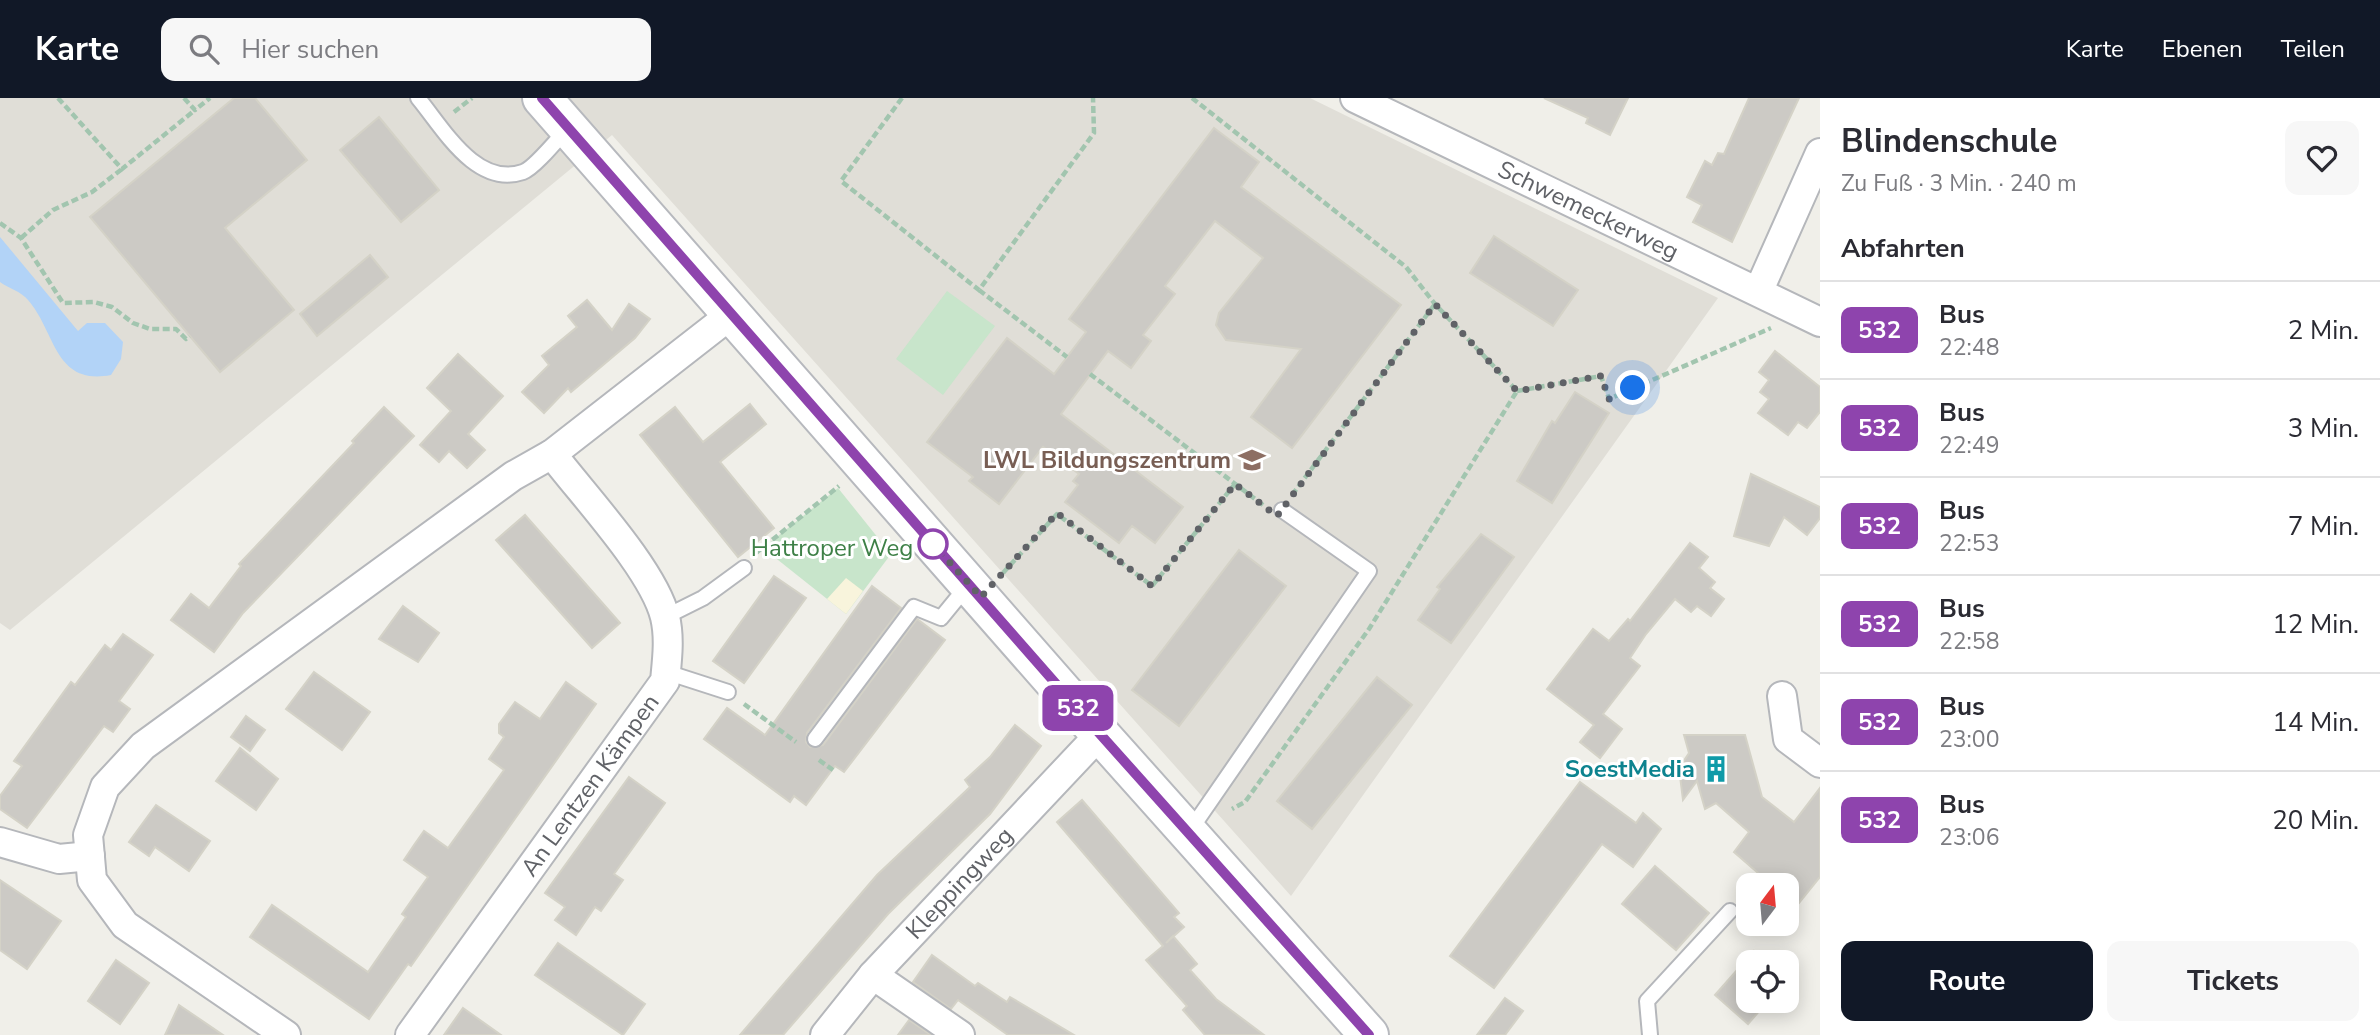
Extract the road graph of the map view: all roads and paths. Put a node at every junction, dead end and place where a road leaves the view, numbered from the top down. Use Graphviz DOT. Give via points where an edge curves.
graph roads {
  1 [pos="59,98"];
  2 [pos="184,98"];
  3 [pos="210,98"];
  4 [pos="418,98"];
  5 [pos="542,98"];
  6 [pos="901,98"];
  7 [pos="1093,98"];
  8 [pos="1192,98"];
  9 [pos="1355,98"];
  10 [pos="195,110"];
  11 [pos="569,128"];
  12 [pos="1820,153"];
  13 [pos="122,169"];
  14 [pos="0,223"];
  15 [pos="21,238"];
  16 [pos="979,289"];
  17 [pos="1759,290"];
  18 [pos="1435,304"];
  19 [pos="733,313"];
  20 [pos="1812,318"];
  21 [pos="189,336"];
  22 [pos="1067,357"];
  23 [pos="1090,374"];
  24 [pos="1517,391"];
  25 [pos="552,453"];
  26 [pos="864,466"];
  27 [pos="1235,484"];
  28 [pos="1282,510"];
  29 [pos="744,568"];
  30 [pos="975,590"];
  31 [pos="665,617"];
  32 [pos="666,672"];
  33 [pos="729,692"];
  34 [pos="1782,696"];
  35 [pos="1100,734"];
  36 [pos="815,738"];
  37 [pos="802,747"];
  38 [pos="812,754"];
  39 [pos="1820,763"];
  40 [pos="833,770"];
  41 [pos="1188,834"];
  42 [pos="0,842"];
  43 [pos="90,856"];
  44 [pos="1730,911"];
  45 [pos="873,975"];
  46 [pos="286,1035"];
  47 [pos="410,1035"];
  48 [pos="825,1035"];
  49 [pos="960,1035"];
  50 [pos="1369,1035"];
  51 [pos="1650,1035"];
  1 -- 13 [label="path"];
  2 -- 10 [label="path"];
  3 -- 10 [label="path"];
  4 -- 11 [label="lane" via="472,163 498,174 524,172"];
  5 -- 11 [label="main road"];
  6 -- 16 [label="path" via="841,181"];
  7 -- 16 [label="path" via="1094,133"];
  8 -- 18 [label="path" via="1406,267"];
  9 -- 17 [label="street, Schwemeckerweg"];
  10 -- 13 [label="path"];
  11 -- 19 [label="main road"];
  12 -- 17 [label="street"];
  13 -- 15 [label="path" via="92,192 52,210"];
  14 -- 15 [label="path"];
  15 -- 21 [label="path" via="63,303 94,302 149,329 176,329 186,339"];
  16 -- 22 [label="path"];
  17 -- 20 [label="street, Schwemeckerweg"];
  18 -- 24 [label="path"];
  18 -- 28 [label="path"];
  19 -- 25 [label="street"];
  19 -- 26 [label="main road"];
  20 -- 24 [label="path" via="1609,399 1601,376"];
  23 -- 27 [label="path"];
  24 -- 41 [label="path" via="1369,629 1245,802"];
  25 -- 31 [label="street, An Lentzen Kämpen" via="651,581"];
  25 -- 43 [label="street" via="513,476 143,747 105,787 88,835"];
  26 -- 29 [label="path" via="761,547"];
  26 -- 30 [label="main road"];
  27 -- 28 [label="path" via="1277,516"];
  27 -- 30 [label="path" via="1152,586 1057,513"];
  28 -- 41 [label="lane" via="1369,571"];
  29 -- 31 [label="lane" via="703,598"];
  30 -- 35 [label="main road"];
  30 -- 36 [label="lane" via="942,618 914,607"];
  31 -- 32 [label="street, An Lentzen Kämpen"];
  32 -- 33 [label="lane"];
  32 -- 47 [label="street, An Lentzen Kämpen" via="649,706"];
  33 -- 37 [label="path"];
  34 -- 39 [label="street" via="1788,739"];
  35 -- 41 [label="main road"];
  35 -- 45 [label="street, Kleppingweg"];
  38 -- 40 [label="path"];
  41 -- 50 [label="main road"];
  42 -- 43 [label="street" via="59,859"];
  43 -- 46 [label="street" via="92,880 125,925"];
  44 -- 51 [label="lane" via="1647,1001"];
  45 -- 48 [label="street, Kleppingweg"];
  45 -- 49 [label="street"];
}
